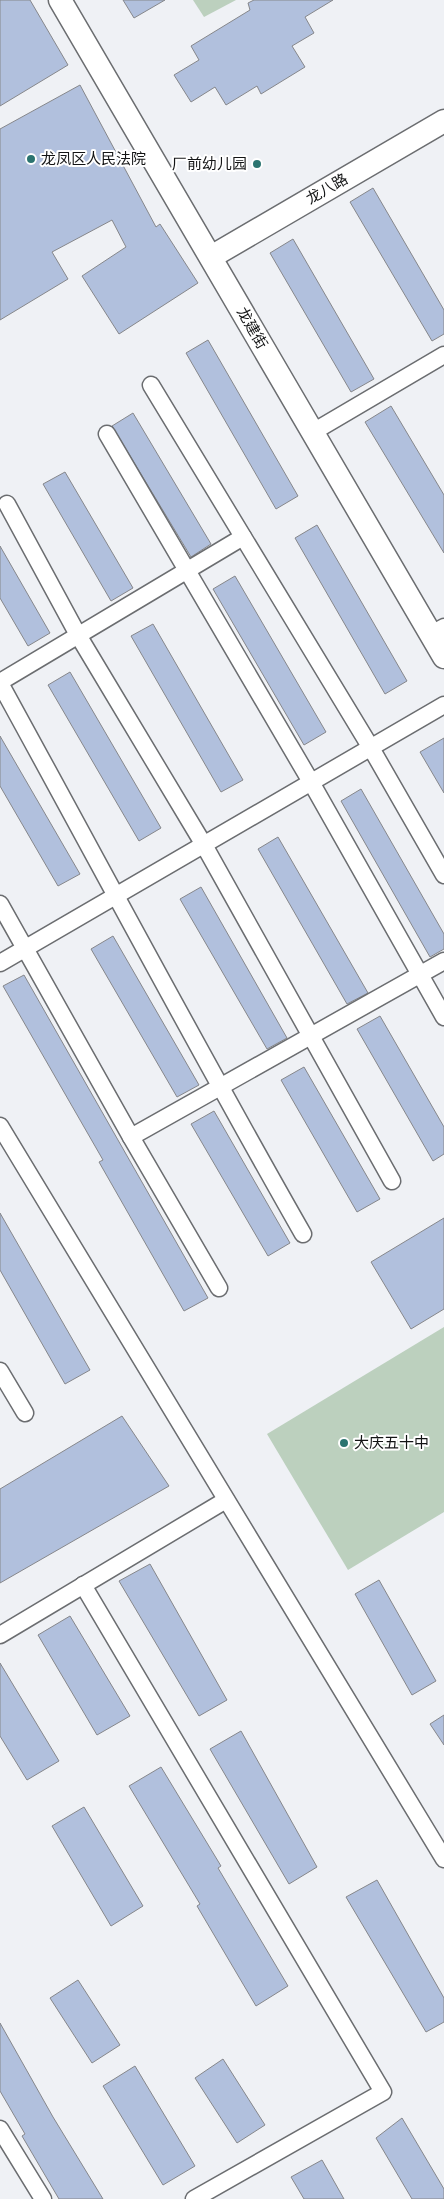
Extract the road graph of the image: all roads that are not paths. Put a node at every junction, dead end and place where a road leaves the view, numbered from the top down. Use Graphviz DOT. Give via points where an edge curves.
graph roads {
  1 [pos="60,0"];
  2 [pos="444,121"];
  3 [pos="211,257"];
  4 [pos="444,355"];
  5 [pos="151,385"];
  6 [pos="313,432"];
  7 [pos="107,434"];
  8 [pos="6,504"];
  9 [pos="243,537"];
  10 [pos="187,571"];
  11 [pos="437,630"];
  12 [pos="78,635"];
  13 [pos="444,657"];
  14 [pos="0,683"];
  15 [pos="444,706"];
  16 [pos="371,748"];
  17 [pos="311,782"];
  18 [pos="204,845"];
  19 [pos="444,875"];
  20 [pos="117,895"];
  21 [pos="0,904"];
  22 [pos="25,948"];
  23 [pos="444,960"];
  24 [pos="0,963"];
  25 [pos="419,974"];
  26 [pos="444,1017"];
  27 [pos="311,1036"];
  28 [pos="220,1087"];
  29 [pos="0,1126"];
  30 [pos="131,1137"];
  31 [pos="392,1181"];
  32 [pos="303,1234"];
  33 [pos="220,1288"];
  34 [pos="0,1371"];
  35 [pos="25,1413"];
  36 [pos="226,1500"];
  37 [pos="83,1585"];
  38 [pos="0,1635"];
  39 [pos="444,1859"];
  40 [pos="0,2129"];
  41 [pos="42,2199"];
  42 [pos="194,2199"];
  1 -- 3 [label="street, 龙建街"];
  2 -- 3 [label="street, 龙八路"];
  3 -- 6 [label="street, 龙建街"];
  4 -- 6 [label="street"];
  5 -- 9 [label="street"];
  6 -- 11 [label="street, 龙建街"];
  7 -- 10 [label="street"];
  8 -- 12 [label="street"];
  9 -- 10 [label="street"];
  9 -- 16 [label="street"];
  10 -- 12 [label="street"];
  10 -- 17 [label="street"];
  11 -- 13 [label="street, 龙建街"];
  12 -- 14 [label="street"];
  12 -- 18 [label="street"];
  14 -- 20 [label="street"];
  15 -- 16 [label="street"];
  16 -- 17 [label="street"];
  16 -- 19 [label="street"];
  17 -- 18 [label="street"];
  17 -- 25 [label="street"];
  18 -- 20 [label="street"];
  18 -- 27 [label="street"];
  20 -- 22 [label="street"];
  20 -- 28 [label="street"];
  21 -- 22 [label="street"];
  22 -- 24 [label="street"];
  22 -- 30 [label="street"];
  23 -- 25 [label="street"];
  25 -- 26 [label="street"];
  25 -- 27 [label="street"];
  27 -- 28 [label="street"];
  27 -- 31 [label="street"];
  28 -- 30 [label="street"];
  28 -- 32 [label="street"];
  29 -- 36 [label="street"];
  30 -- 33 [label="street"];
  34 -- 35 [label="street"];
  36 -- 37 [label="street"];
  36 -- 39 [label="street"];
  37 -- 38 [label="street"];
  37 -- 42 [label="street" via="383,2092"];
  40 -- 41 [label="street"];
}
